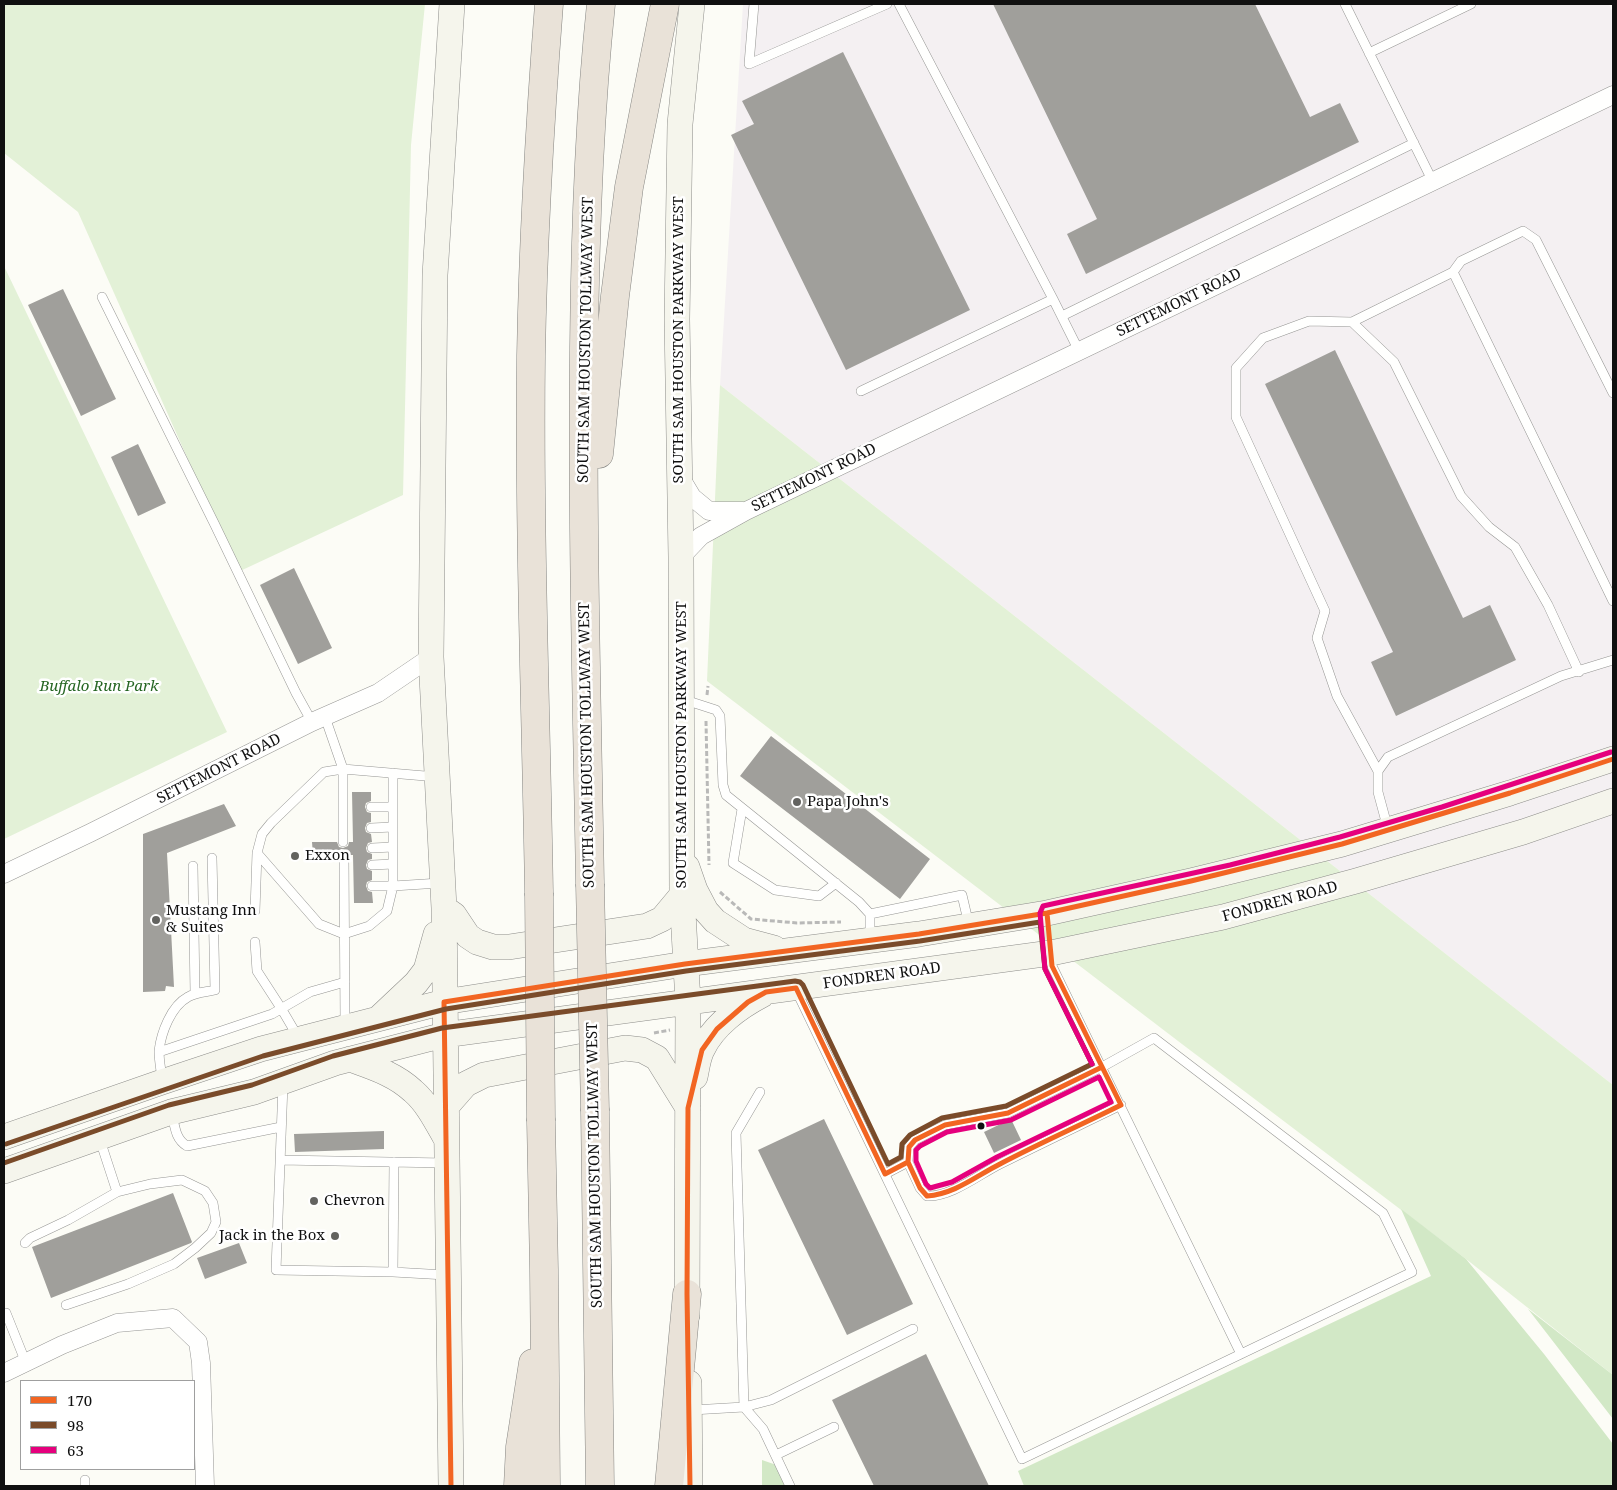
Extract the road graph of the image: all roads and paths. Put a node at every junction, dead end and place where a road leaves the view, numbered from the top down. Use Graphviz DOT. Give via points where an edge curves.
graph roads {
  1 [pos="452,4"];
  2 [pos="536,4"];
  3 [pos="549,4"];
  4 [pos="601,4"];
  5 [pos="665,4"];
  6 [pos="692,4"];
  7 [pos="754,4"];
  8 [pos="888,4"];
  9 [pos="899,4"];
  10 [pos="1345,4"];
  11 [pos="1471,4"];
  12 [pos="1369,53"];
  13 [pos="1613,95"];
  14 [pos="1414,143"];
  15 [pos="1433,182"];
  16 [pos="534,233"];
  17 [pos="1453,272"];
  18 [pos="102,297"];
  19 [pos="1053,299"];
  20 [pos="1062,316"];
  21 [pos="1352,322"];
  22 [pos="1079,351"];
  23 [pos="861,391"];
  24 [pos="1613,393"];
  25 [pos="679,476"];
  26 [pos="746,511"];
  27 [pos="681,557"];
  28 [pos="584,597"];
  29 [pos="1613,601"];
  30 [pos="431,657"];
  31 [pos="1613,660"];
  32 [pos="1579,672"];
  33 [pos="708,686"];
  34 [pos="681,699"];
  35 [pos="707,707"];
  36 [pos="319,719"];
  37 [pos="1613,759"];
  38 [pos="343,769"];
  39 [pos="1378,771"];
  40 [pos="393,773"];
  41 [pos="437,777"];
  42 [pos="1613,801"];
  43 [pos="371,807"];
  44 [pos="393,807"];
  45 [pos="742,809"];
  46 [pos="393,827"];
  47 [pos="371,828"];
  48 [pos="1388,830"];
  49 [pos="343,842"];
  50 [pos="393,847"];
  51 [pos="372,848"];
  52 [pos="682,852"];
  53 [pos="257,853"];
  54 [pos="344,855"];
  55 [pos="212,858"];
  56 [pos="393,864"];
  57 [pos="372,865"];
  58 [pos="193,866"];
  59 [pos="1398,869"];
  60 [pos="709,872"];
  61 [pos="4,874"];
  62 [pos="442,883"];
  63 [pos="836,883"];
  64 [pos="372,886"];
  65 [pos="394,886"];
  66 [pos="343,887"];
  67 [pos="353,887"];
  68 [pos="716,889"];
  69 [pos="682,895"];
  70 [pos="444,908"];
  71 [pos="255,911"];
  72 [pos="1047,913"];
  73 [pos="870,926"];
  74 [pos="344,934"];
  75 [pos="255,942"];
  76 [pos="784,951"];
  77 [pos="1051,953"];
  78 [pos="685,964"];
  79 [pos="345,982"];
  80 [pos="796,988"];
  81 [pos="766,992"];
  82 [pos="195,994"];
  83 [pos="444,1002"];
  84 [pos="688,1002"];
  85 [pos="281,1008"];
  86 [pos="378,1019"];
  87 [pos="345,1027"];
  88 [pos="444,1035"];
  89 [pos="299,1040"];
  90 [pos="159,1052"];
  91 [pos="350,1059"];
  92 [pos="1102,1067"];
  93 [pos="162,1082"];
  94 [pos="283,1082"];
  95 [pos="760,1092"];
  96 [pos="1121,1105"];
  97 [pos="445,1108"];
  98 [pos="688,1108"];
  99 [pos="171,1112"];
  100 [pos="281,1127"];
  101 [pos="4,1137"];
  102 [pos="100,1137"];
  103 [pos="446,1138"];
  104 [pos="280,1160"];
  105 [pos="394,1162"];
  106 [pos="908,1162"];
  107 [pos="446,1163"];
  108 [pos="4,1171"];
  109 [pos="885,1174"];
  110 [pos="117,1192"];
  111 [pos="25,1242"];
  112 [pos="544,1270"];
  113 [pos="393,1272"];
  114 [pos="448,1275"];
  115 [pos="687,1294"];
  116 [pos="66,1305"];
  117 [pos="4,1313"];
  118 [pos="913,1329"];
  119 [pos="1241,1354"];
  120 [pos="26,1362"];
  121 [pos="4,1373"];
  122 [pos="744,1407"];
  123 [pos="689,1410"];
  124 [pos="834,1427"];
  125 [pos="776,1455"];
  126 [pos="205,1486"];
  127 [pos="451,1486"];
  128 [pos="518,1486"];
  129 [pos="546,1486"];
  130 [pos="600,1486"];
  131 [pos="669,1486"];
  132 [pos="690,1486"];
  133 [pos="790,1486"];
  1 -- 30 [label="main road" via="435,275"];
  2 -- 16 [label="highway"];
  3 -- 16 [label="highway"];
  4 -- 28 [label="highway, SOUTH SAM HOUSTON TOLLWAY WEST" via="589,158 585,279"];
  5 -- 28 [label="highway" via="629,188"];
  6 -- 25 [label="main road, SOUTH SAM HOUSTON PARKWAY WEST" via="680,124"];
  7 -- 8 [label="lane" via="749,64"];
  9 -- 19 [label="lane"];
  10 -- 12 [label="lane"];
  11 -- 12 [label="lane"];
  12 -- 14 [label="lane"];
  13 -- 15 [label="street, SETTEMONT ROAD"];
  14 -- 15 [label="lane"];
  14 -- 20 [label="lane"];
  15 -- 22 [label="street, SETTEMONT ROAD"];
  16 -- 112 [label="highway, bridge" via="531,475"];
  17 -- 21 [label="lane"];
  17 -- 24 [label="lane" via="1462,261 1523,231 1536,240"];
  17 -- 29 [label="lane"];
  18 -- 36 [label="lane" via="296,694"];
  19 -- 20 [label="lane"];
  19 -- 23 [label="lane"];
  20 -- 22 [label="lane"];
  21 -- 32 [label="lane" via="1394,362 1461,496 1490,527 1515,547 1548,605"];
  21 -- 39 [label="lane" via="1309,321 1263,338 1236,368 1236,417 1324,610 1317,638 1337,696"];
  22 -- 26 [label="street, SETTEMONT ROAD"];
  25 -- 26 [label="street, SETTEMONT ROAD" via="692,497 709,511"];
  25 -- 27 [label="main road, SOUTH SAM HOUSTON PARKWAY WEST"];
  26 -- 27 [label="street, SETTEMONT ROAD" via="700,536"];
  27 -- 34 [label="main road, SOUTH SAM HOUSTON PARKWAY WEST"];
  28 -- 130 [label="highway, SOUTH SAM HOUSTON TOLLWAY WEST, bridge"];
  30 -- 36 [label="street, SETTEMONT ROAD" via="378,693"];
  30 -- 41 [label="main road"];
  31 -- 32 [label="lane"];
  32 -- 39 [label="lane" via="1561,676 1388,757"];
  33 -- 35 [label="path"];
  34 -- 35 [label="lane"];
  34 -- 52 [label="main road, SOUTH SAM HOUSTON PARKWAY WEST"];
  35 -- 45 [label="lane" via="716,710 720,716 726,795"];
  35 -- 60 [label="path"];
  36 -- 38 [label="lane"];
  36 -- 61 [label="street, SETTEMONT ROAD"];
  37 -- 48 [label="main road"];
  38 -- 40 [label="lane"];
  38 -- 49 [label="lane" via="348,808 348,828"];
  38 -- 53 [label="lane" via="324,772 298,796 262,834"];
  39 -- 48 [label="lane" via="1378,792"];
  40 -- 41 [label="lane"];
  40 -- 44 [label="lane"];
  41 -- 62 [label="main road"];
  42 -- 59 [label="main road, FONDREN ROAD"];
  43 -- 44 [label="lane"];
  44 -- 46 [label="lane"];
  45 -- 63 [label="lane"];
  45 -- 63 [label="lane" via="733,863 775,890 819,896"];
  46 -- 47 [label="lane"];
  46 -- 50 [label="lane"];
  48 -- 59 [label="main road"];
  48 -- 72 [label="main road" via="1200,879"];
  50 -- 51 [label="lane"];
  50 -- 56 [label="lane"];
  52 -- 69 [label="main road, SOUTH SAM HOUSTON PARKWAY WEST"];
  52 -- 76 [label="main road" via="695,890 715,922 744,940"];
  53 -- 71 [label="lane"];
  53 -- 74 [label="lane" via="319,924"];
  54 -- 66 [label="lane" via="348,866"];
  55 -- 82 [label="lane" via="215,990"];
  56 -- 57 [label="lane"];
  56 -- 65 [label="lane"];
  58 -- 82 [label="lane"];
  59 -- 77 [label="main road, FONDREN ROAD" via="1222,917"];
  62 -- 65 [label="lane"];
  62 -- 70 [label="main road"];
  63 -- 73 [label="lane" via="859,902"];
  64 -- 65 [label="lane"];
  65 -- 74 [label="lane" via="387,911 369,926"];
  66 -- 67 [label="lane"];
  66 -- 74 [label="lane"];
  68 -- 73 [label="path" via="752,919"];
  69 -- 70 [label="main road" via="662,919 647,926 493,948 468,936 454,915"];
  69 -- 78 [label="main road, SOUTH SAM HOUSTON PARKWAY WEST"];
  70 -- 83 [label="main road"];
  70 -- 86 [label="main road" via="426,970"];
  72 -- 73 [label="main road" via="970,926"];
  72 -- 77 [label="main road"];
  73 -- 76 [label="main road"];
  74 -- 79 [label="lane"];
  75 -- 85 [label="lane" via="257,971"];
  76 -- 78 [label="main road"];
  77 -- 80 [label="main road, FONDREN ROAD"];
  77 -- 92 [label="lane" via="1052,966"];
  78 -- 83 [label="main road"];
  78 -- 84 [label="main road, SOUTH SAM HOUSTON PARKWAY WEST"];
  79 -- 85 [label="lane" via="310,992"];
  79 -- 87 [label="lane"];
  80 -- 81 [label="main road, FONDREN ROAD"];
  80 -- 109 [label="lane"];
  81 -- 84 [label="main road, FONDREN ROAD"];
  81 -- 98 [label="main road" via="728,1019 702,1050"];
  82 -- 90 [label="lane" via="172,1013"];
  83 -- 86 [label="main road"];
  83 -- 88 [label="main road"];
  84 -- 88 [label="main road, FONDREN ROAD"];
  84 -- 98 [label="main road, SOUTH SAM HOUSTON PARKWAY WEST"];
  85 -- 89 [label="lane"];
  85 -- 90 [label="lane" via="272,1014"];
  86 -- 87 [label="main road"];
  87 -- 89 [label="main road"];
  88 -- 91 [label="main road, FONDREN ROAD"];
  88 -- 97 [label="main road"];
  89 -- 93 [label="main road" via="261,1049"];
  90 -- 93 [label="lane"];
  91 -- 94 [label="main road, FONDREN ROAD"];
  91 -- 103 [label="main road" via="389,1074 414,1091"];
  92 -- 96 [label="lane"];
  92 -- 106 [label="lane" via="1008,1113 945,1125 915,1140 909,1147"];
  92 -- 119 [label="lane" via="1154,1038 1383,1213 1412,1272"];
  93 -- 99 [label="main road"];
  93 -- 101 [label="main road"];
  94 -- 99 [label="main road, FONDREN ROAD"];
  94 -- 100 [label="lane"];
  95 -- 122 [label="lane" via="736,1134"];
  96 -- 106 [label="lane" via="937,1196 927,1196 920,1188"];
  96 -- 119 [label="lane"];
  97 -- 98 [label="main road" via="466,1084 484,1075 625,1048 642,1050 657,1058"];
  97 -- 103 [label="main road"];
  98 -- 115 [label="main road, SOUTH SAM HOUSTON PARKWAY WEST"];
  99 -- 100 [label="lane" via="178,1138 187,1146"];
  99 -- 102 [label="main road, FONDREN ROAD"];
  100 -- 104 [label="lane"];
  102 -- 108 [label="main road, FONDREN ROAD"];
  102 -- 110 [label="lane"];
  103 -- 107 [label="main road"];
  104 -- 105 [label="lane"];
  104 -- 113 [label="lane" via="276,1270"];
  105 -- 107 [label="lane"];
  105 -- 113 [label="lane"];
  106 -- 109 [label="lane"];
  107 -- 114 [label="main road"];
  109 -- 119 [label="lane" via="1022,1459"];
  110 -- 111 [label="lane"];
  110 -- 116 [label="lane" via="182,1180 205,1191 213,1203 216,1222 211,1233 174,1264"];
  112 -- 128 [label="highway" via="521,1438"];
  112 -- 129 [label="highway"];
  113 -- 114 [label="lane"];
  114 -- 127 [label="main road"];
  115 -- 123 [label="main road, SOUTH SAM HOUSTON PARKWAY WEST"];
  115 -- 131 [label="highway"];
  117 -- 120 [label="lane"];
  118 -- 122 [label="lane" via="770,1400"];
  120 -- 121 [label="street"];
  120 -- 126 [label="street" via="117,1323 173,1318 198,1342"];
  122 -- 123 [label="lane"];
  122 -- 125 [label="lane" via="764,1429"];
  123 -- 132 [label="main road, SOUTH SAM HOUSTON PARKWAY WEST"];
  124 -- 125 [label="lane"];
  125 -- 133 [label="lane"];
}
